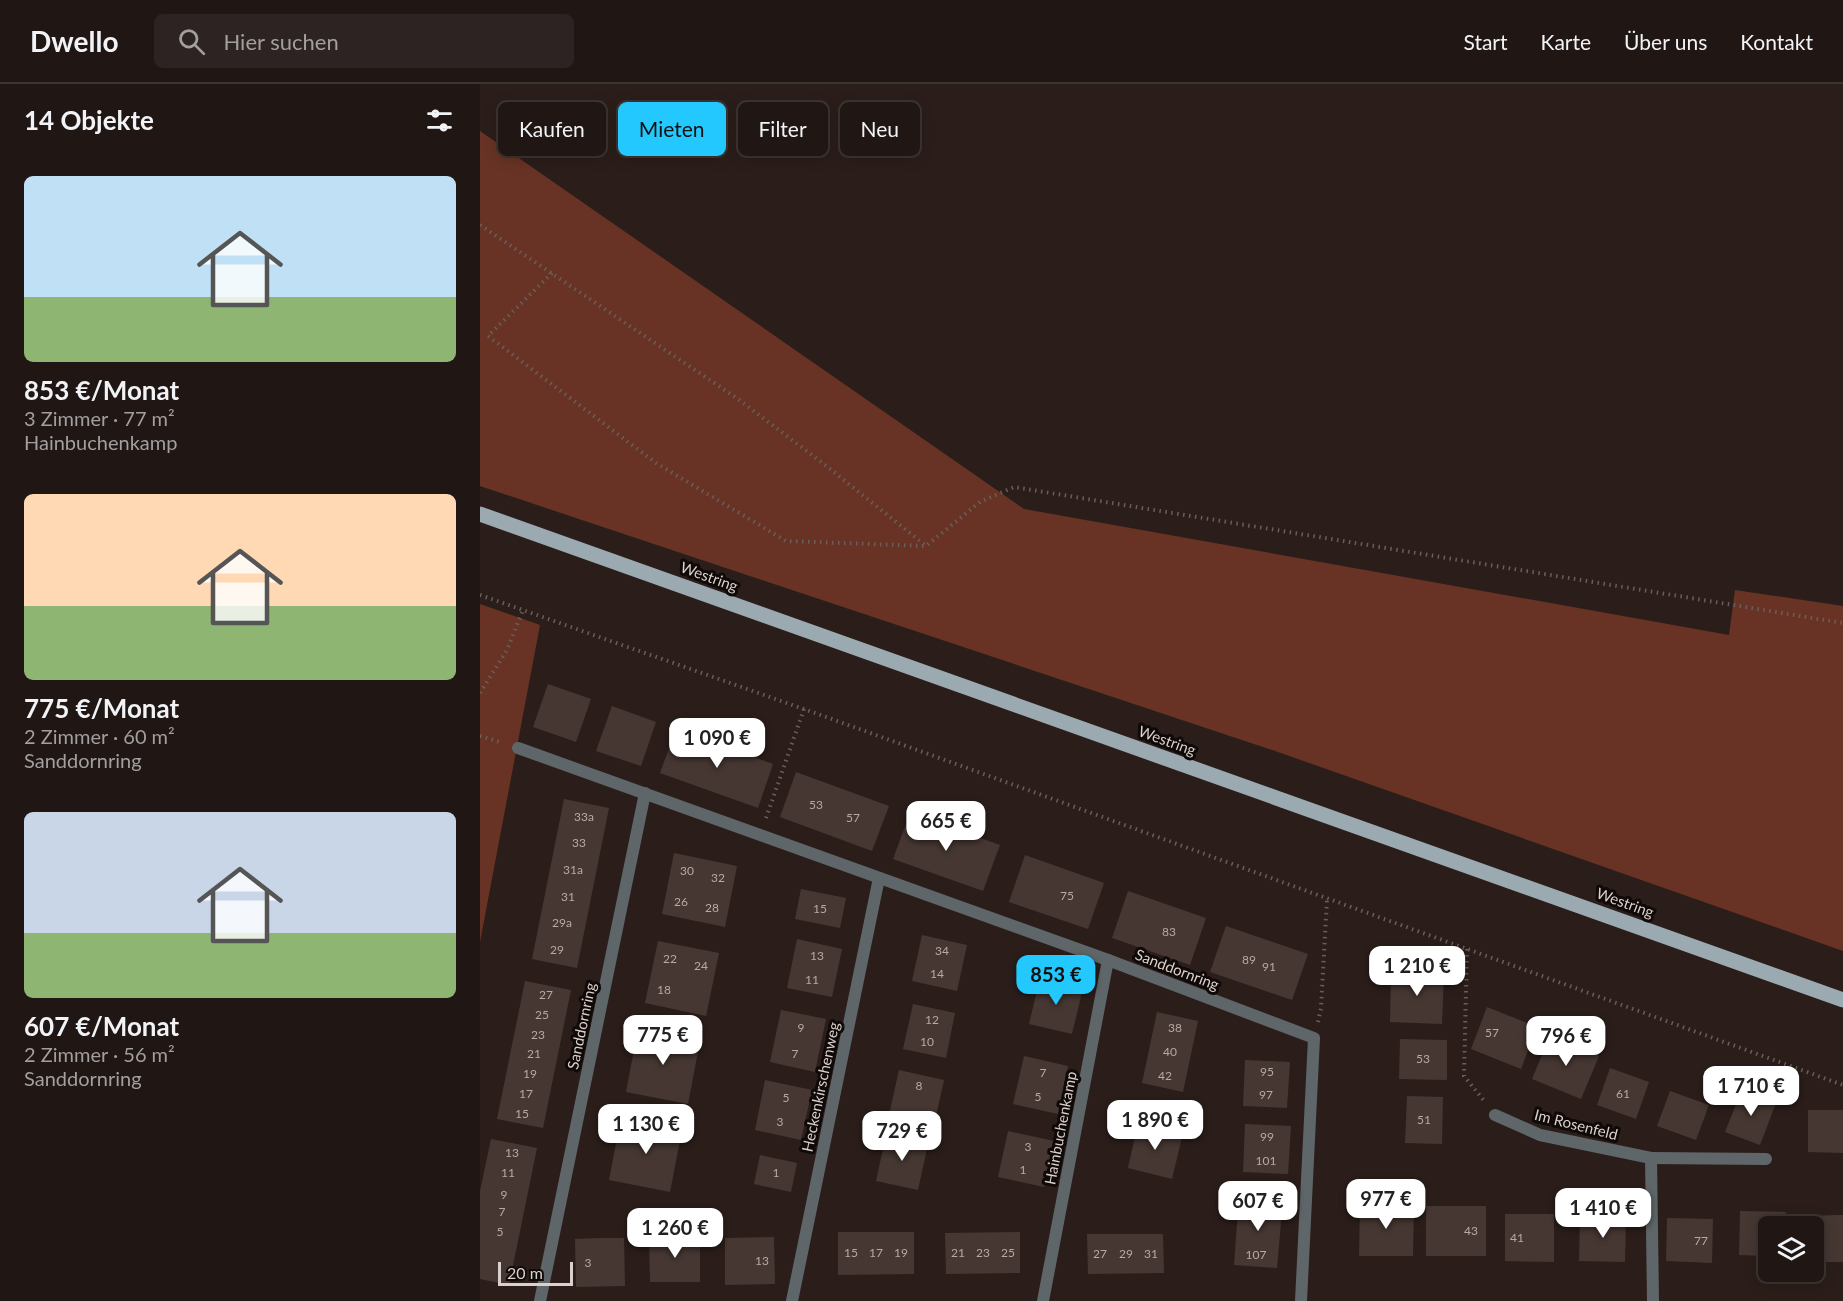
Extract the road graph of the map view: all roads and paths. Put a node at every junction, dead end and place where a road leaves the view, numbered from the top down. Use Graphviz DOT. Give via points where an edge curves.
graph roads {
  1 [pos="480,225"];
  2 [pos="552,273"];
  3 [pos="480,514"];
  4 [pos="926,546"];
  5 [pos="480,595"];
  6 [pos="522,610"];
  7 [pos="1843,623"];
  8 [pos="480,693"];
  9 [pos="804,708"];
  10 [pos="518,748"];
  11 [pos="645,793"];
  12 [pos="760,835"];
  13 [pos="879,878"];
  14 [pos="1328,899"];
  15 [pos="1467,949"];
  16 [pos="1108,960"];
  17 [pos="1843,1000"];
  18 [pos="1314,1038"];
  19 [pos="1843,1084"];
  20 [pos="1495,1115"];
  21 [pos="1651,1158"];
  22 [pos="1766,1159"];
  23 [pos="540,1301"];
  24 [pos="792,1301"];
  25 [pos="1043,1301"];
  26 [pos="1301,1301"];
  27 [pos="1653,1301"];
  1 -- 2 [label="path"];
  2 -- 4 [label="path" via="738,399"];
  2 -- 4 [label="path" via="488,336 657,463 786,541"];
  3 -- 17 [label="main road, Westring"];
  4 -- 7 [label="path" via="980,502 1014,487"];
  5 -- 6 [label="path"];
  6 -- 8 [label="path" via="507,650"];
  6 -- 9 [label="path"];
  9 -- 12 [label="path"];
  9 -- 14 [label="path"];
  10 -- 11 [label="street, Sanddornring"];
  11 -- 12 [label="street, Sanddornring"];
  11 -- 23 [label="street, Sanddornring"];
  12 -- 13 [label="street, Sanddornring"];
  13 -- 16 [label="street, Sanddornring"];
  13 -- 24 [label="street, Heckenkirschenweg"];
  14 -- 15 [label="path"];
  14 -- 18 [label="path" via="1321,1008"];
  15 -- 19 [label="path"];
  15 -- 20 [label="path" via="1464,1076"];
  16 -- 18 [label="street, Sanddornring"];
  16 -- 25 [label="street, Hainbuchenkamp"];
  18 -- 26 [label="street"];
  20 -- 21 [label="street, Im Rosenfeld" via="1540,1135"];
  21 -- 22 [label="street, Im Rosenfeld"];
  21 -- 27 [label="street"];
}
